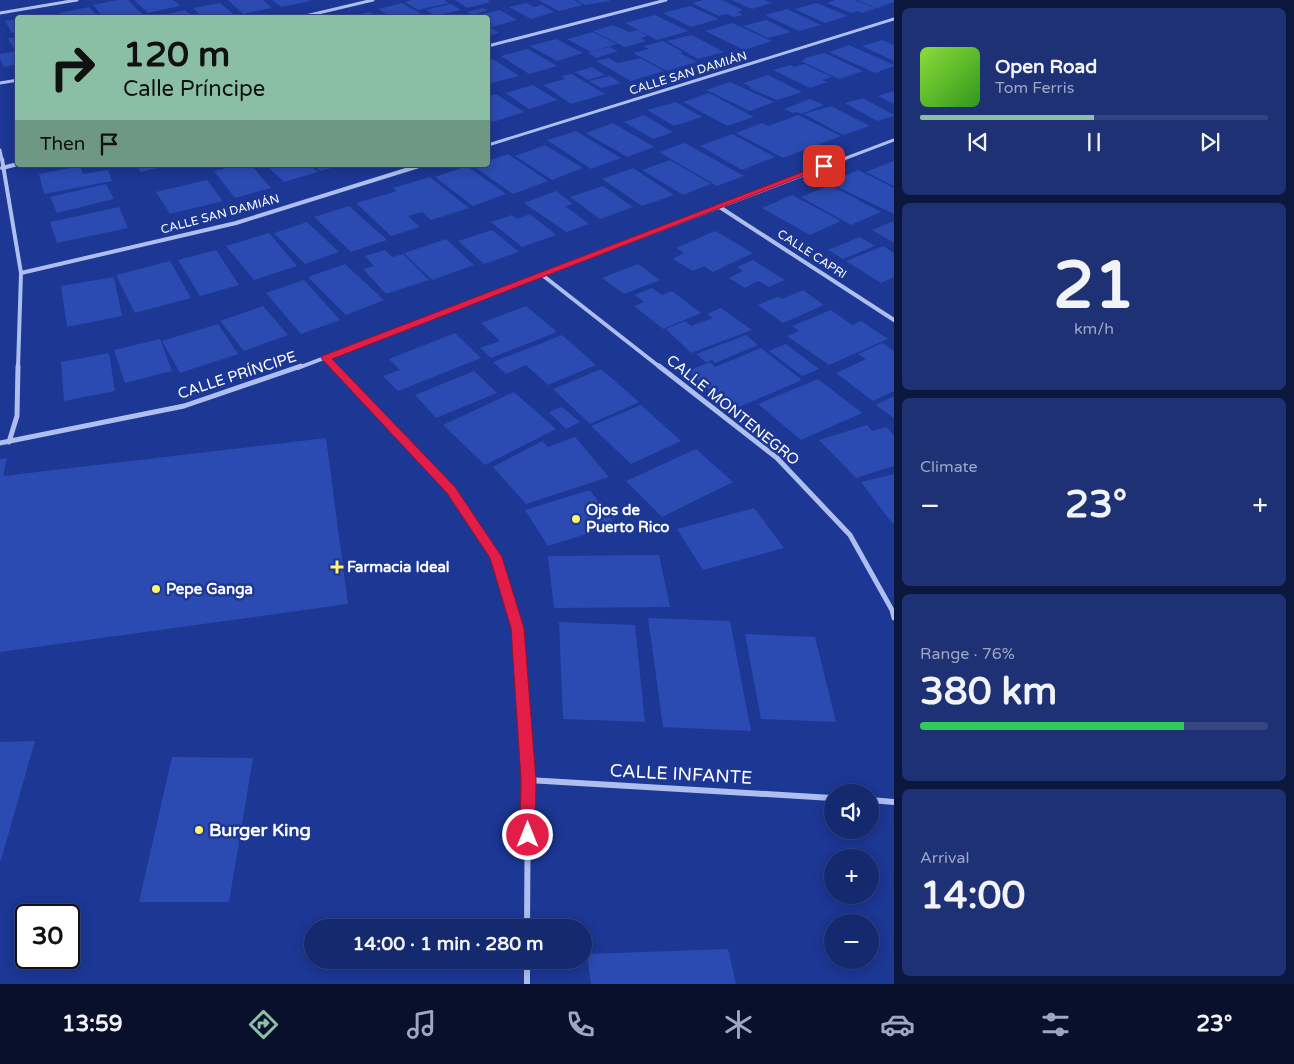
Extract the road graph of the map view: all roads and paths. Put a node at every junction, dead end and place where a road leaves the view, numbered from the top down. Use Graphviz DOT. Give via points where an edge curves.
graph roads {
  1 [pos="77,0"];
  2 [pos="373,0"];
  3 [pos="666,0"];
  4 [pos="0,13"];
  5 [pos="310,15"];
  6 [pos="894,19"];
  7 [pos="490,45"];
  8 [pos="15,80"];
  9 [pos="0,83"];
  10 [pos="894,140"];
  11 [pos="490,144"];
  12 [pos="0,150"];
  13 [pos="15,165"];
  14 [pos="416,167"];
  15 [pos="2,168"];
  16 [pos="718,206"];
  17 [pos="21,273"];
  18 [pos="541,274"];
  19 [pos="894,320"];
  20 [pos="326,358"];
  21 [pos="9,442"];
  22 [pos="0,443"];
  23 [pos="894,618"];
  24 [pos="528,780"];
  25 [pos="824,798"];
  26 [pos="879,801"];
  27 [pos="894,802"];
  28 [pos="527,919"];
  29 [pos="527,969"];
  30 [pos="527,984"];
  1 -- 4 [label="street"];
  2 -- 5 [label="street"];
  3 -- 7 [label="street"];
  6 -- 11 [label="street, CALLE SAN DAMIÁN"];
  8 -- 9 [label="street"];
  10 -- 16 [label="street, CALLE PRÍNCIPE"];
  12 -- 15 [label="street"];
  13 -- 15 [label="street"];
  14 -- 17 [label="street, CALLE SAN DAMIÁN" via="236,223"];
  15 -- 17 [label="street"];
  16 -- 18 [label="street, CALLE PRÍNCIPE"];
  16 -- 19 [label="street, CALLE CAPRI"];
  17 -- 21 [label="street" via="17,416"];
  18 -- 20 [label="street, CALLE PRÍNCIPE"];
  18 -- 23 [label="street, CALLE MONTENEGRO" via="777,458 850,535"];
  20 -- 21 [label="street, CALLE PRÍNCIPE" via="184,406"];
  20 -- 24 [label="street" via="451,490 496,557 518,628"];
  21 -- 22 [label="street, CALLE PRÍNCIPE"];
  24 -- 25 [label="street, CALLE INFANTE"];
  24 -- 28 [label="street"];
  26 -- 27 [label="street"];
  29 -- 30 [label="street"];
}
